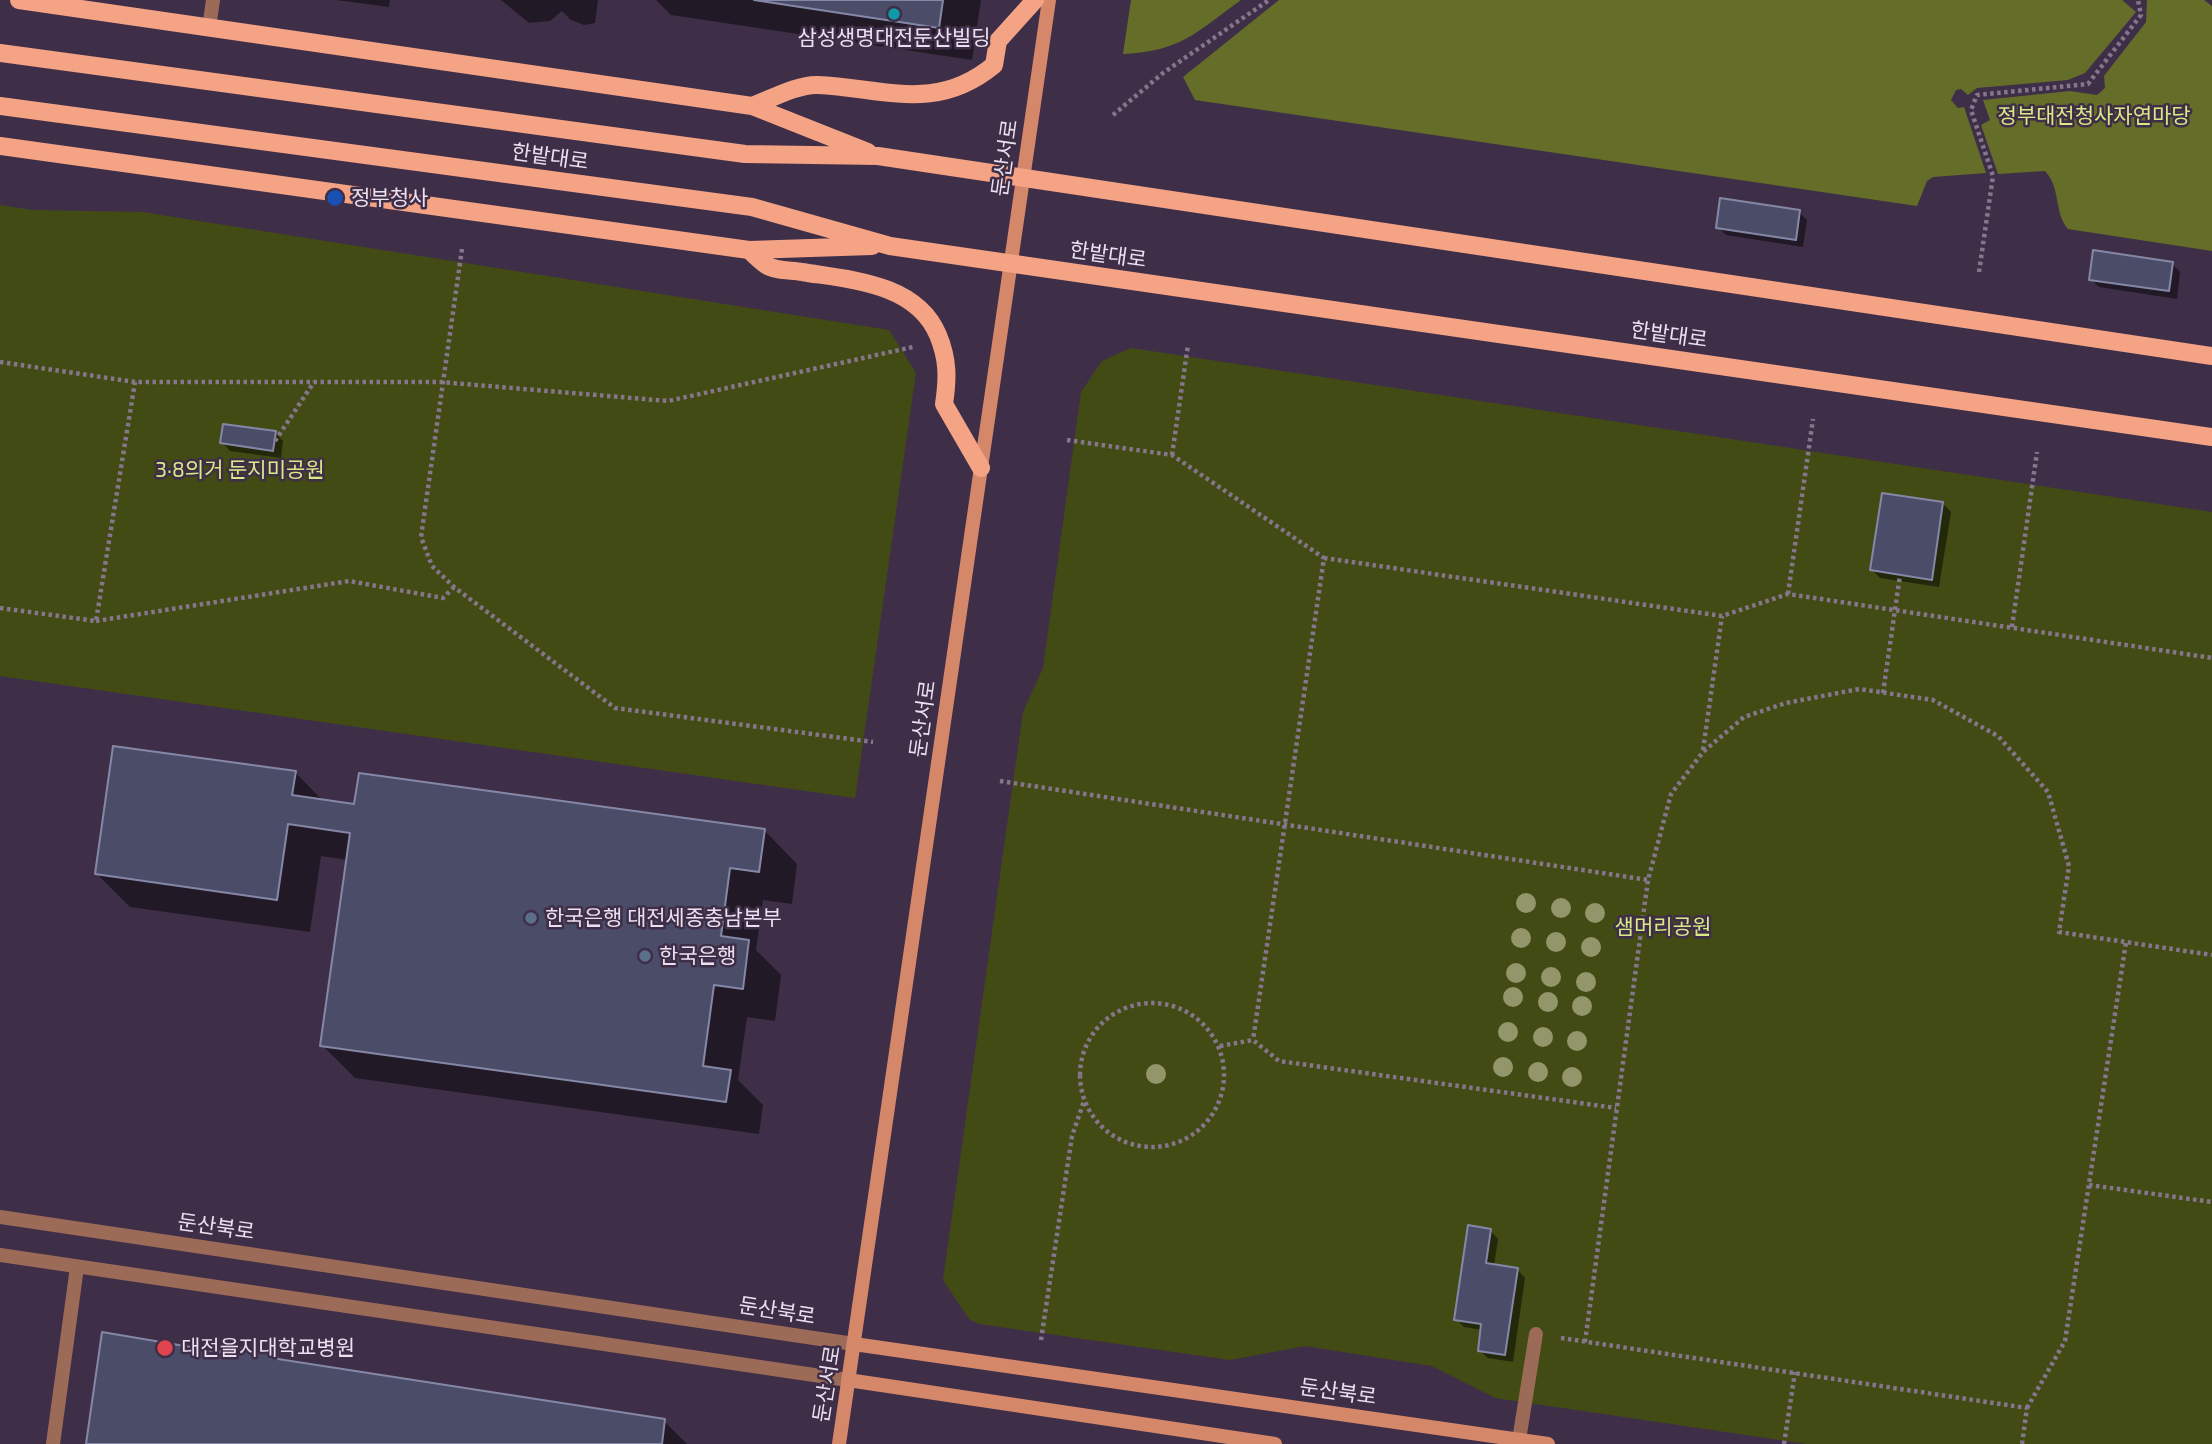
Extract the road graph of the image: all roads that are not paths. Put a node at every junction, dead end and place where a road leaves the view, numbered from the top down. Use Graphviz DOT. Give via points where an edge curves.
graph roads {
  1 [pos="19,0"];
  2 [pos="213,0"];
  3 [pos="1035,0"];
  4 [pos="1049,0"];
  5 [pos="209,28"];
  6 [pos="0,53"];
  7 [pos="0,106"];
  8 [pos="752,106"];
  9 [pos="0,146"];
  10 [pos="878,156"];
  11 [pos="1023,179"];
  12 [pos="890,246"];
  13 [pos="749,250"];
  14 [pos="1011,264"];
  15 [pos="2212,356"];
  16 [pos="2212,437"];
  17 [pos="981,468"];
  18 [pos="0,1217"];
  19 [pos="0,1255"];
  20 [pos="77,1266"];
  21 [pos="1536,1334"];
  22 [pos="854,1344"];
  23 [pos="848,1380"];
  24 [pos="1519,1440"];
  25 [pos="53,1444"];
  26 [pos="839,1444"];
  27 [pos="1275,1444"];
  28 [pos="1548,1444"];
  1 -- 5 [label="main road"];
  2 -- 5 [label="street"];
  3 -- 8 [label="main road" via="998,41 994,65 979,77 941,93 897,96 815,85"];
  4 -- 11 [label="main road, 둔산서로"];
  5 -- 8 [label="main road"];
  6 -- 10 [label="main road, 한밭대로" via="745,154"];
  7 -- 12 [label="main road, 한밭대로" via="752,208"];
  8 -- 10 [label="main road"];
  9 -- 13 [label="main road"];
  10 -- 11 [label="main road, 한밭대로"];
  11 -- 14 [label="main road, 둔산서로"];
  11 -- 15 [label="main road, 한밭대로"];
  12 -- 13 [label="main road"];
  12 -- 14 [label="main road, 한밭대로"];
  13 -- 17 [label="main road" via="767,266 860,282 896,292 918,305 933,323 944,350 949,376 944,404"];
  14 -- 16 [label="main road, 한밭대로"];
  14 -- 17 [label="main road, 둔산서로"];
  17 -- 22 [label="main road, 둔산서로"];
  18 -- 22 [label="street, 둔산북로"];
  19 -- 20 [label="street"];
  20 -- 23 [label="street"];
  20 -- 25 [label="street"];
  21 -- 24 [label="street"];
  22 -- 23 [label="main road, 둔산서로"];
  22 -- 24 [label="main road, 둔산북로"];
  23 -- 26 [label="main road, 둔산서로"];
  23 -- 27 [label="main road"];
  24 -- 28 [label="main road, 둔산북로"];
}
